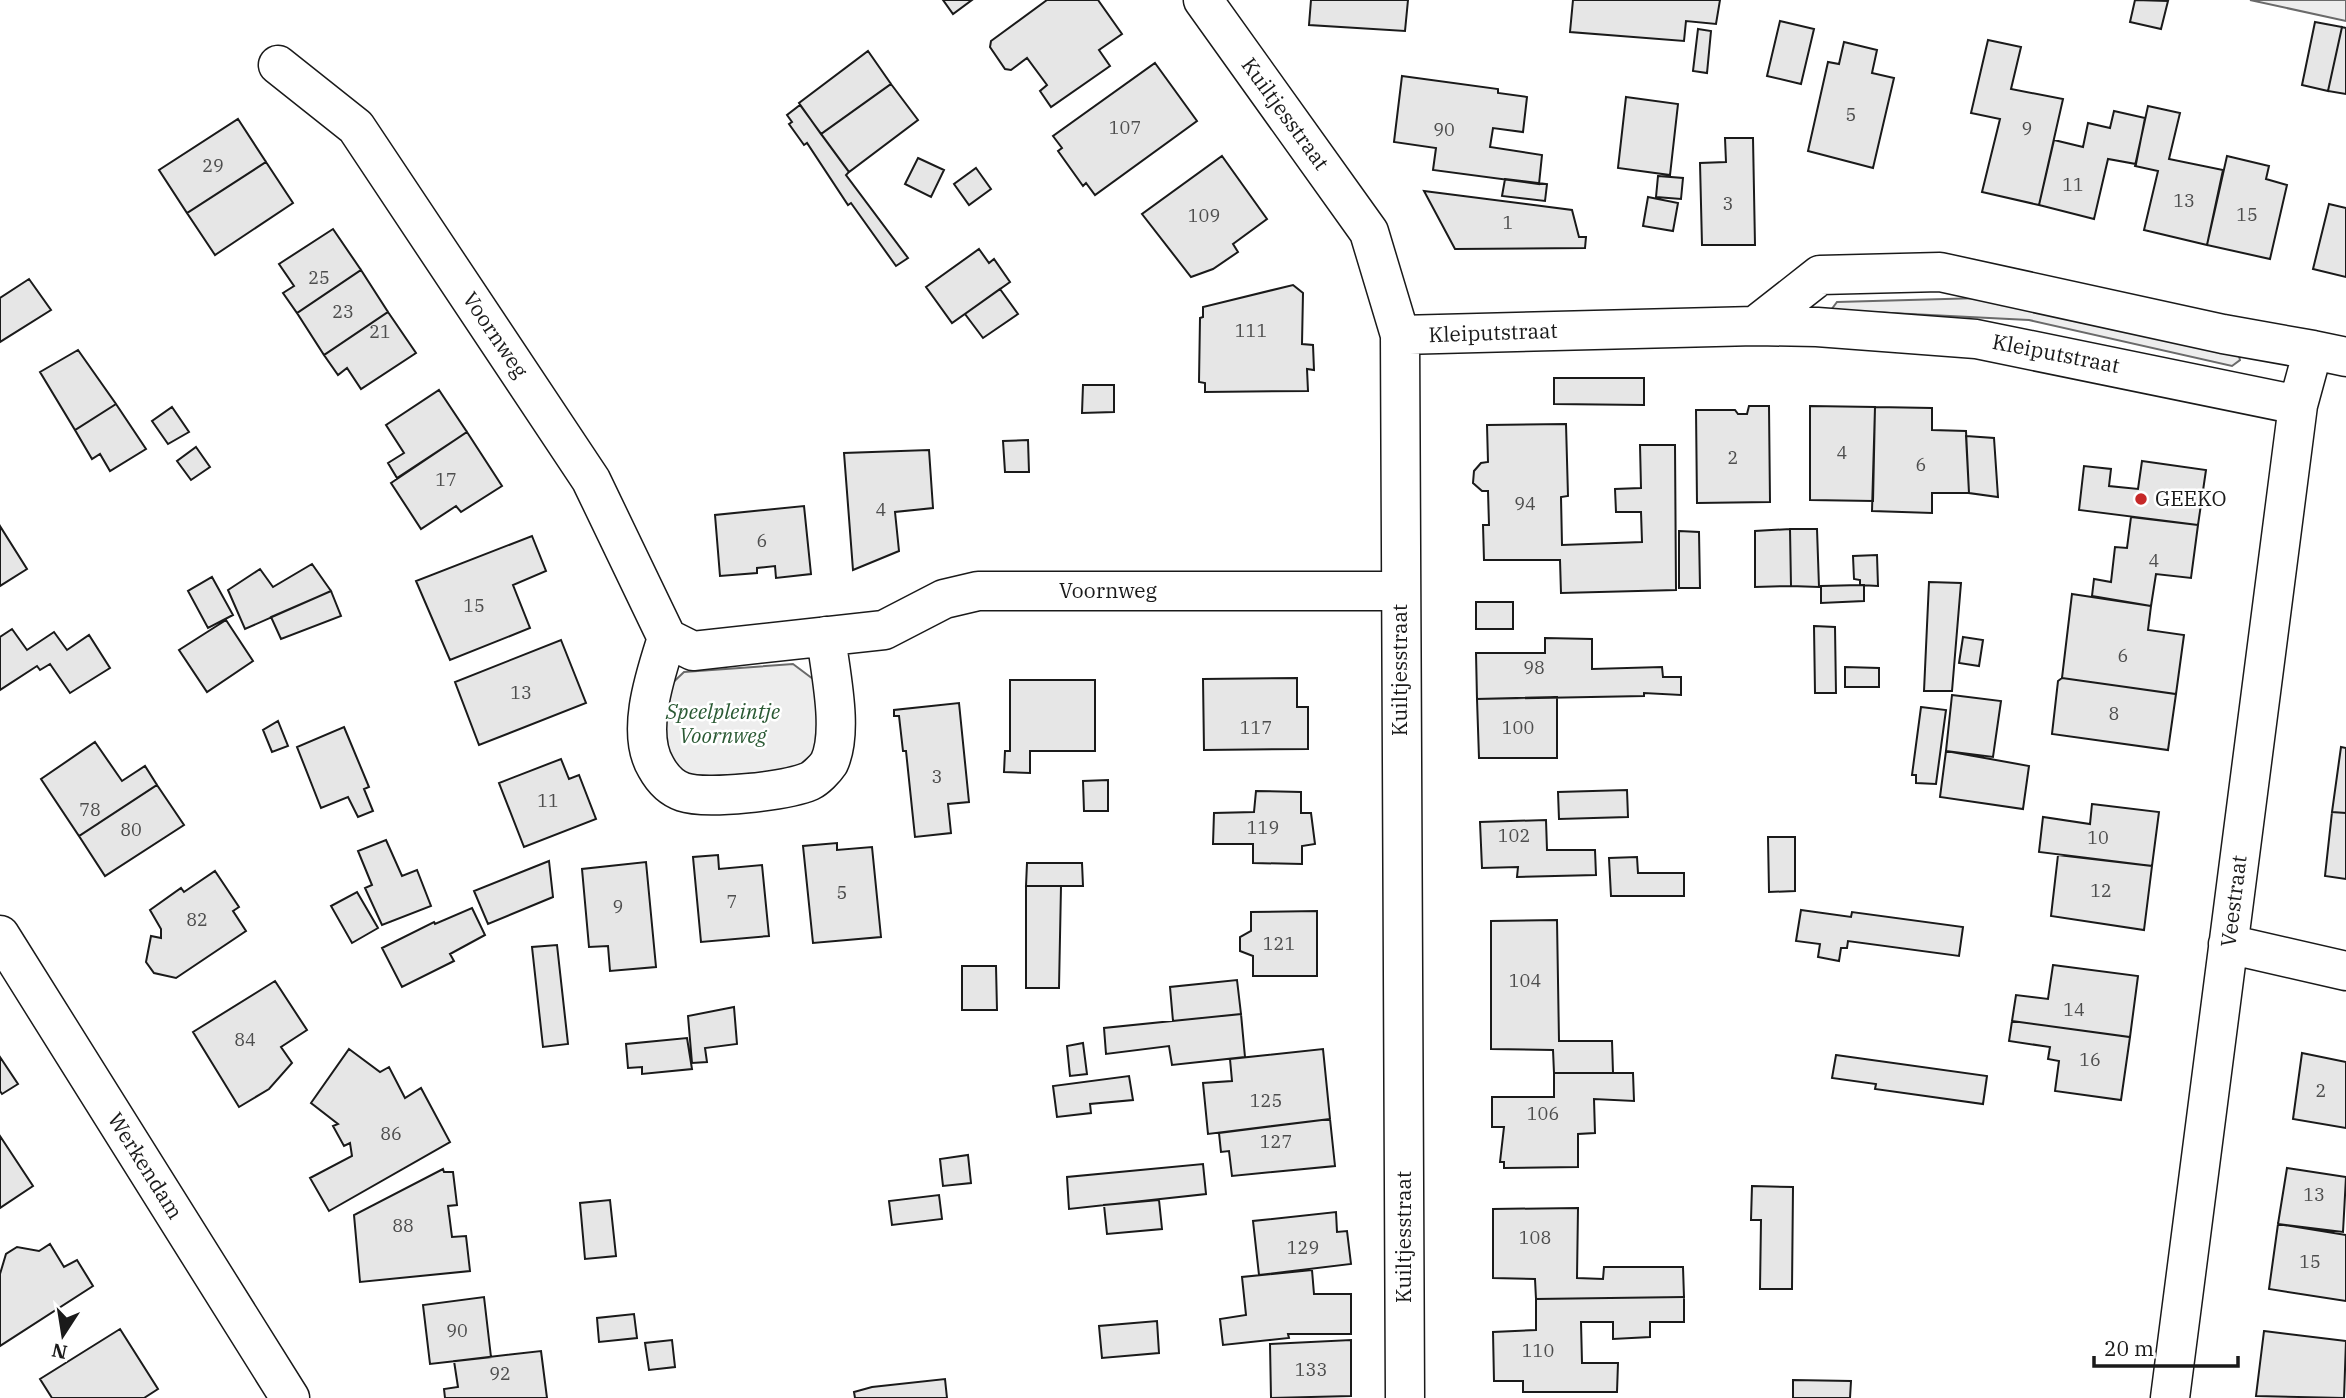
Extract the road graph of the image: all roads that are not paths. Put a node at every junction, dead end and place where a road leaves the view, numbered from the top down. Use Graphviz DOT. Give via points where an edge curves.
graph roads {
  1 [pos="1203,0"];
  2 [pos="278,65"];
  3 [pos="1755,326"];
  4 [pos="1400,335"];
  5 [pos="2330,354"];
  6 [pos="2298,405"];
  7 [pos="1400,591"];
  8 [pos="826,636"];
  9 [pos="667,638"];
  10 [pos="0,934"];
  11 [pos="2228,944"];
  12 [pos="2346,971"];
  13 [pos="290,1398"];
  14 [pos="1405,1398"];
  15 [pos="2170,1398"];
  1 -- 4 [label="street, Kuiltjesstraat" via="1369,232"];
  2 -- 9 [label="street, Voornweg" via="356,127 591,480"];
  3 -- 4 [label="street, Kleiputstraat"];
  3 -- 5 [label="street" via="1820,275 1941,272"];
  3 -- 6 [label="street, Kleiputstraat" via="1976,339"];
  4 -- 7 [label="street, Kuiltjesstraat"];
  5 -- 6 [label="street"];
  6 -- 11 [label="street, Veestraat"];
  7 -- 8 [label="street, Voornweg" via="978,591 944,599 884,630"];
  7 -- 14 [label="street, Kuiltjesstraat"];
  8 -- 9 [label="street, Voornweg" via="693,651"];
  8 -- 9 [label="street" via="835,747 827,766 811,780 792,786 704,795 682,792 666,782 649,747 649,694"];
  10 -- 13 [label="street, Werkendam"];
  11 -- 12 [label="street"];
  11 -- 15 [label="street, Veestraat"];
}
